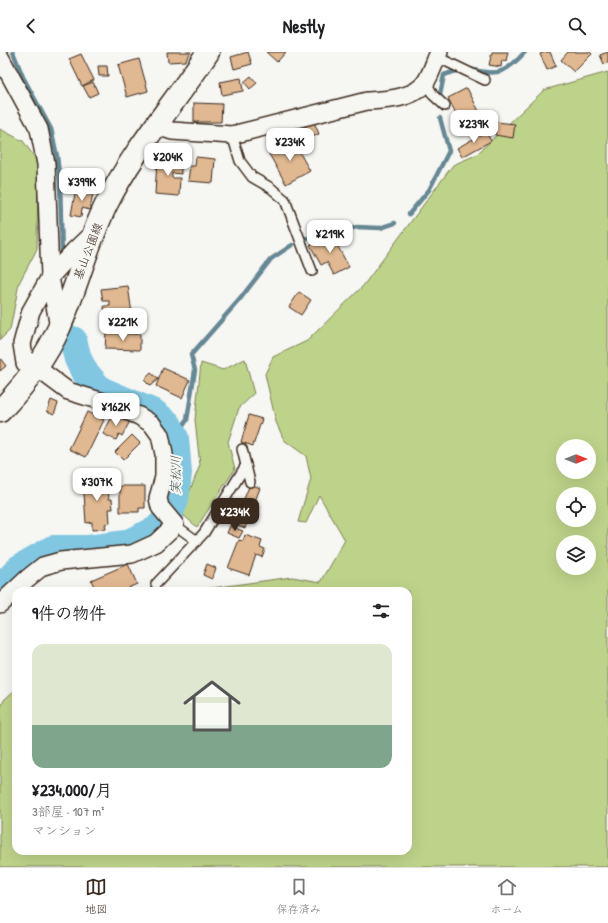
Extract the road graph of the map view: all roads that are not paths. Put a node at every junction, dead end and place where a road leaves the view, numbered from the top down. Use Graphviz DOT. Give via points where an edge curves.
graph roads {
  1 [pos="208,52"];
  2 [pos="438,54"];
  3 [pos="0,57"];
  4 [pos="485,80"];
  5 [pos="426,82"];
  6 [pos="445,106"];
  7 [pos="156,126"];
  8 [pos="232,134"];
  9 [pos="94,232"];
  10 [pos="312,271"];
  11 [pos="50,277"];
  12 [pos="59,328"];
  13 [pos="37,368"];
  14 [pos="0,411"];
  15 [pos="242,449"];
  16 [pos="246,465"];
  17 [pos="250,482"];
  18 [pos="175,525"];
  19 [pos="197,541"];
  20 [pos="156,584"];
  21 [pos="18,587"];
  22 [pos="12,593"];
  23 [pos="0,604"];
  1 -- 7 [label="main road, 基山公園線"];
  2 -- 4 [label="lane"];
  2 -- 5 [label="street"];
  3 -- 11 [label="street" via="38,128 46,164"];
  5 -- 6 [label="lane" via="433,95"];
  5 -- 8 [label="street" via="410,95 367,101"];
  7 -- 8 [label="street" via="172,131"];
  7 -- 9 [label="main road, 基山公園線" via="119,180"];
  8 -- 10 [label="lane" via="240,161 252,177 285,200"];
  9 -- 11 [label="street"];
  9 -- 12 [label="main road, 基山公園線"];
  11 -- 12 [label="street"];
  11 -- 13 [label="street" via="31,311 22,344 26,363"];
  12 -- 13 [label="main road, 基山公園線"];
  13 -- 14 [label="main road, 基山公園線"];
  13 -- 18 [label="street" via="68,391 107,403 152,424 160,435 164,454 164,477 158,498 160,506"];
  15 -- 16 [label="lane"];
  16 -- 17 [label="lane"];
  16 -- 19 [label="lane"];
  18 -- 19 [label="lane"];
  18 -- 21 [label="street" via="156,543 132,554 61,561 43,566"];
  19 -- 20 [label="lane"];
  22 -- 23 [label="street"];
}
